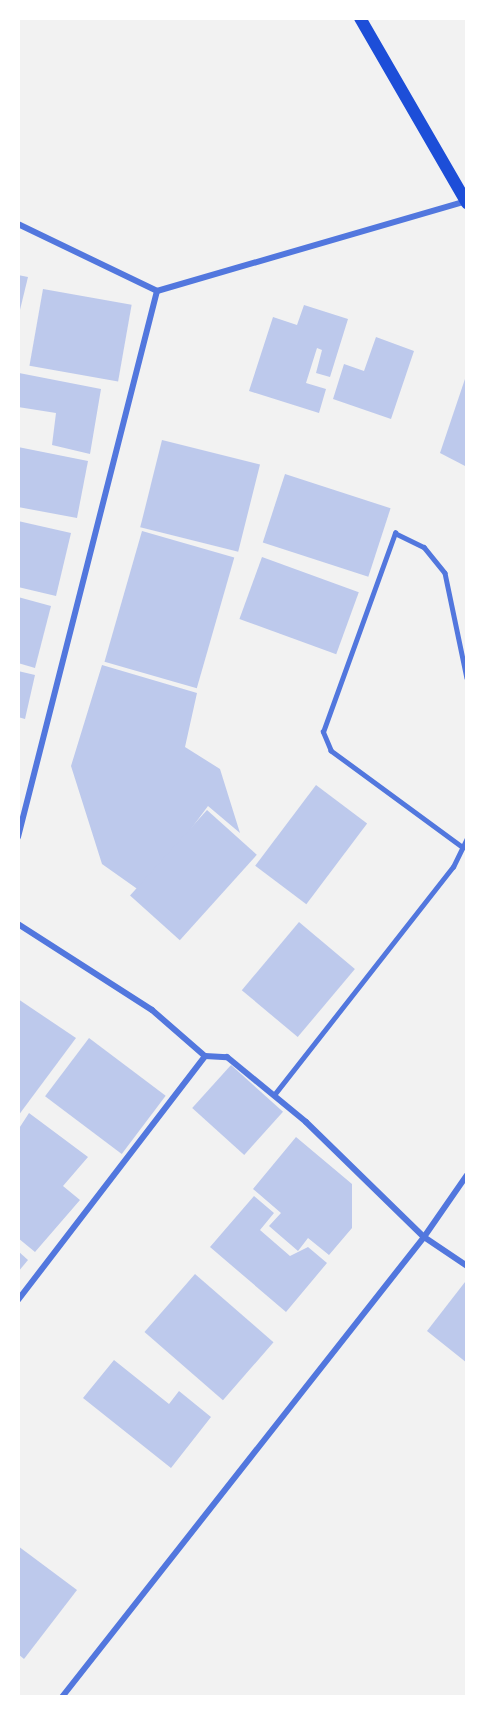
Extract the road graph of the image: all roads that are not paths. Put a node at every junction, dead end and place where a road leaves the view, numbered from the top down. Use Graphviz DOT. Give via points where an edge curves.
graph roads {
  1 [pos="360,18"];
  2 [pos="467,201"];
  3 [pos="18,224"];
  4 [pos="157,291"];
  5 [pos="467,678"];
  6 [pos="18,837"];
  7 [pos="467,838"];
  8 [pos="463,848"];
  9 [pos="18,924"];
  10 [pos="205,1056"];
  11 [pos="274,1095"];
  12 [pos="467,1175"];
  13 [pos="424,1237"];
  14 [pos="467,1266"];
  15 [pos="18,1300"];
  16 [pos="62,1697"];
  1 -- 2 [label="main road"];
  2 -- 4 [label="street"];
  3 -- 4 [label="street"];
  4 -- 6 [label="street"];
  5 -- 8 [label="lane" via="444,573 424,547 395,533 323,732 331,751"];
  7 -- 8 [label="lane"];
  8 -- 11 [label="lane" via="453,867"];
  9 -- 10 [label="street" via="153,1010"];
  10 -- 11 [label="street" via="227,1057"];
  10 -- 15 [label="street"];
  11 -- 13 [label="street"];
  12 -- 13 [label="street"];
  13 -- 14 [label="street"];
  13 -- 16 [label="street"];
}
